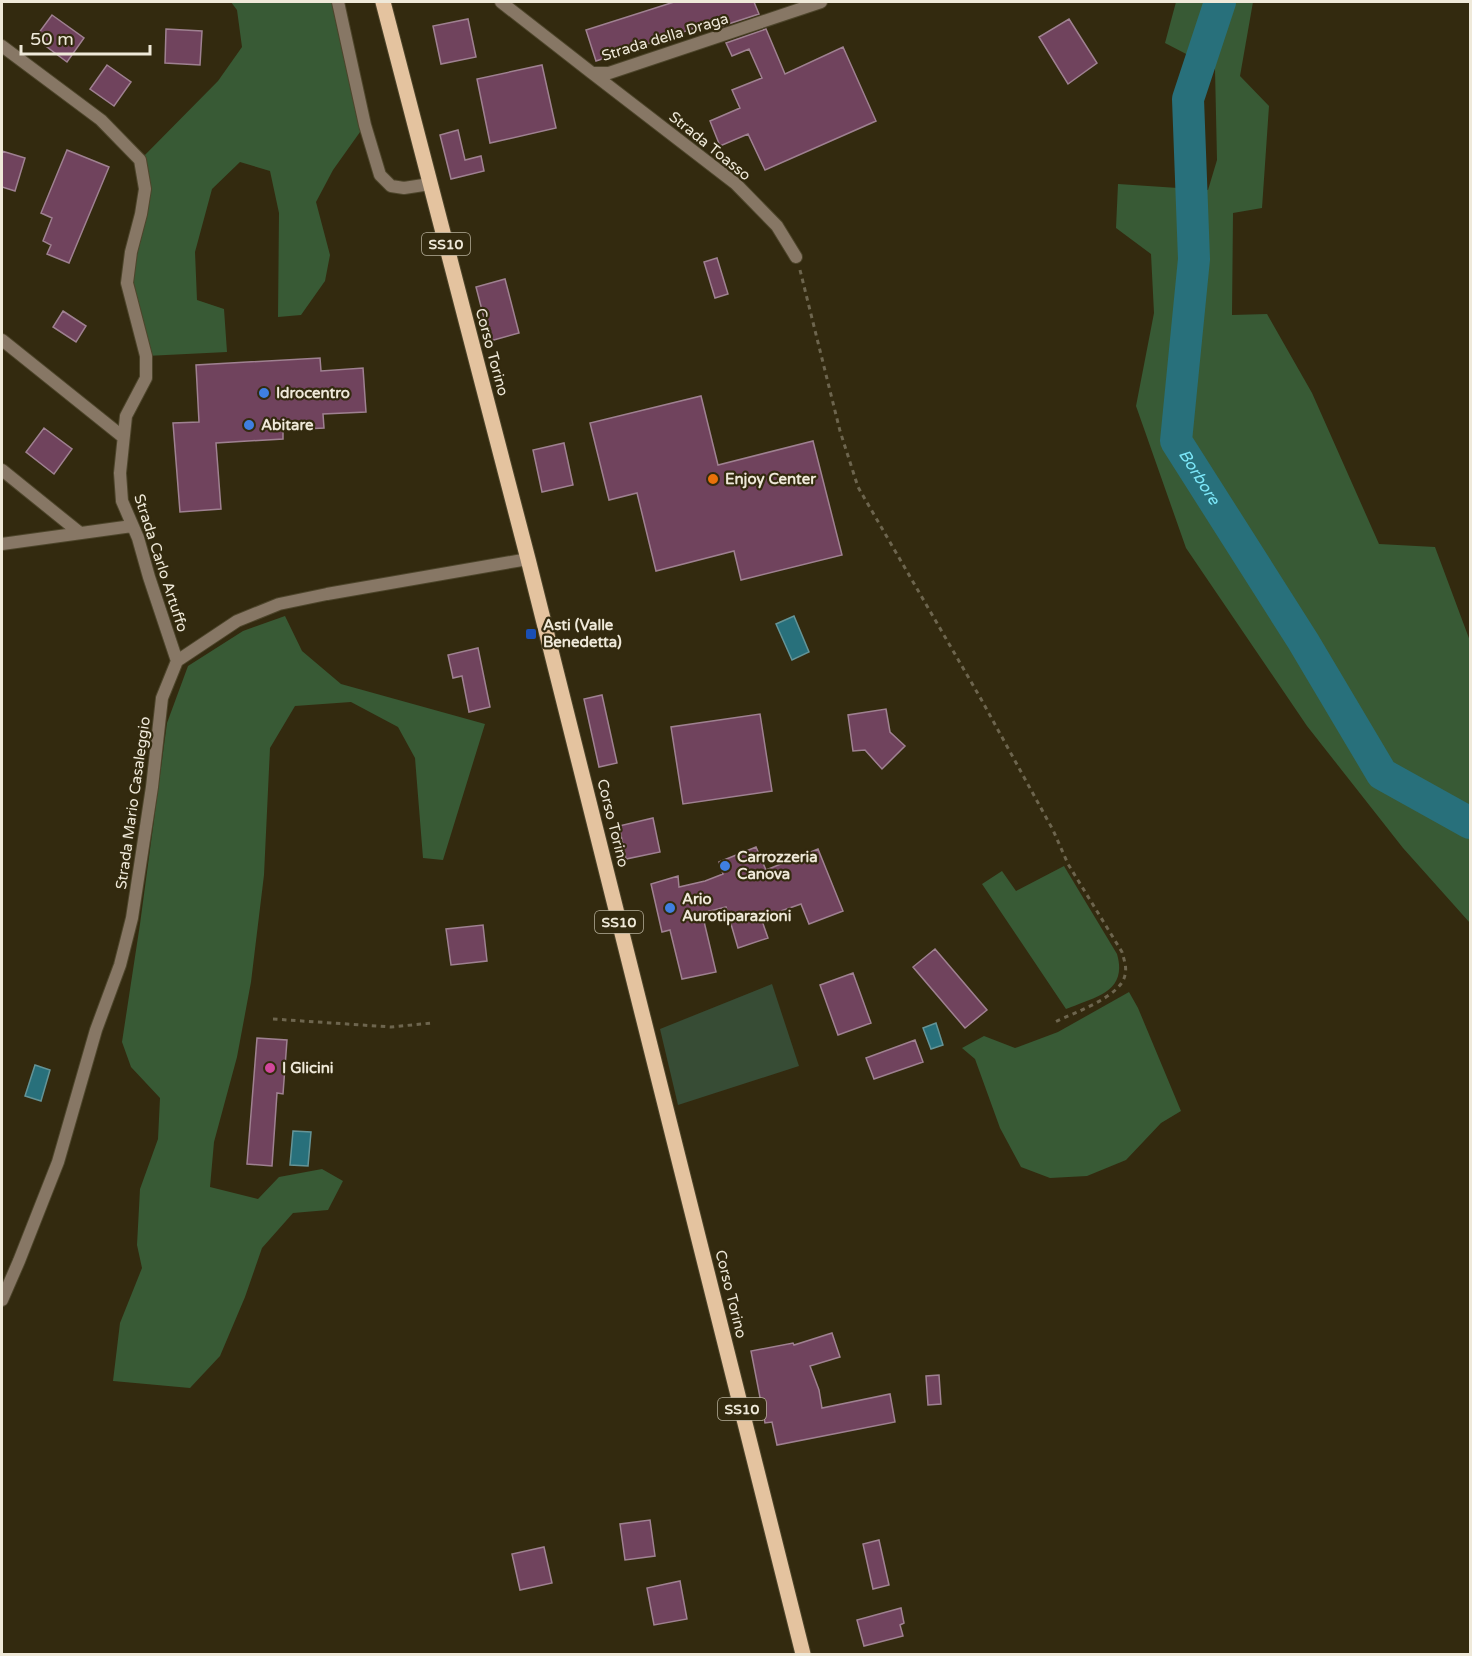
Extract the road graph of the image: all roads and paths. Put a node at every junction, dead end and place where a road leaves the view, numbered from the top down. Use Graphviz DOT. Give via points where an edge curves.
graph roads {
  1 [pos="338,2"];
  2 [pos="383,2"];
  3 [pos="501,2"];
  4 [pos="821,2"];
  5 [pos="2,46"];
  6 [pos="592,73"];
  7 [pos="430,184"];
  8 [pos="796,256"];
  9 [pos="2,340"];
  10 [pos="123,437"];
  11 [pos="2,470"];
  12 [pos="132,526"];
  13 [pos="80,533"];
  14 [pos="2,544"];
  15 [pos="528,559"];
  16 [pos="177,661"];
  17 [pos="273,1019"];
  18 [pos="1055,1022"];
  19 [pos="432,1023"];
  20 [pos="2,1300"];
  21 [pos="803,1654"];
  1 -- 7 [label="street" via="380,175 391,186"];
  2 -- 7 [label="main road, Corso Torino / SS10"];
  3 -- 6 [label="street, Strada della Draga"];
  4 -- 6 [label="street, Strada della Draga" via="609,73"];
  5 -- 10 [label="street, Strada Carlo Artuffo" via="101,120 140,160 145,189 128,283 146,356 146,378 126,416"];
  6 -- 8 [label="street, Strada Toasso" via="736,184 777,226"];
  7 -- 15 [label="main road, Corso Torino / SS10"];
  8 -- 18 [label="path" via="858,487 981,699 1068,864 1122,952 1126,966 1120,988"];
  9 -- 10 [label="street"];
  10 -- 12 [label="street, Strada Carlo Artuffo" via="122,501"];
  11 -- 13 [label="street"];
  12 -- 13 [label="street"];
  12 -- 16 [label="street, Strada Carlo Artuffo"];
  13 -- 14 [label="street"];
  15 -- 16 [label="street" via="279,604 237,621"];
  15 -- 21 [label="main road, Corso Torino / SS10"];
  16 -- 20 [label="street, Strada Mario Casaleggio" via="162,698 133,908 120,965 96,1030 58,1162"];
  17 -- 19 [label="path" via="391,1027"];
}
